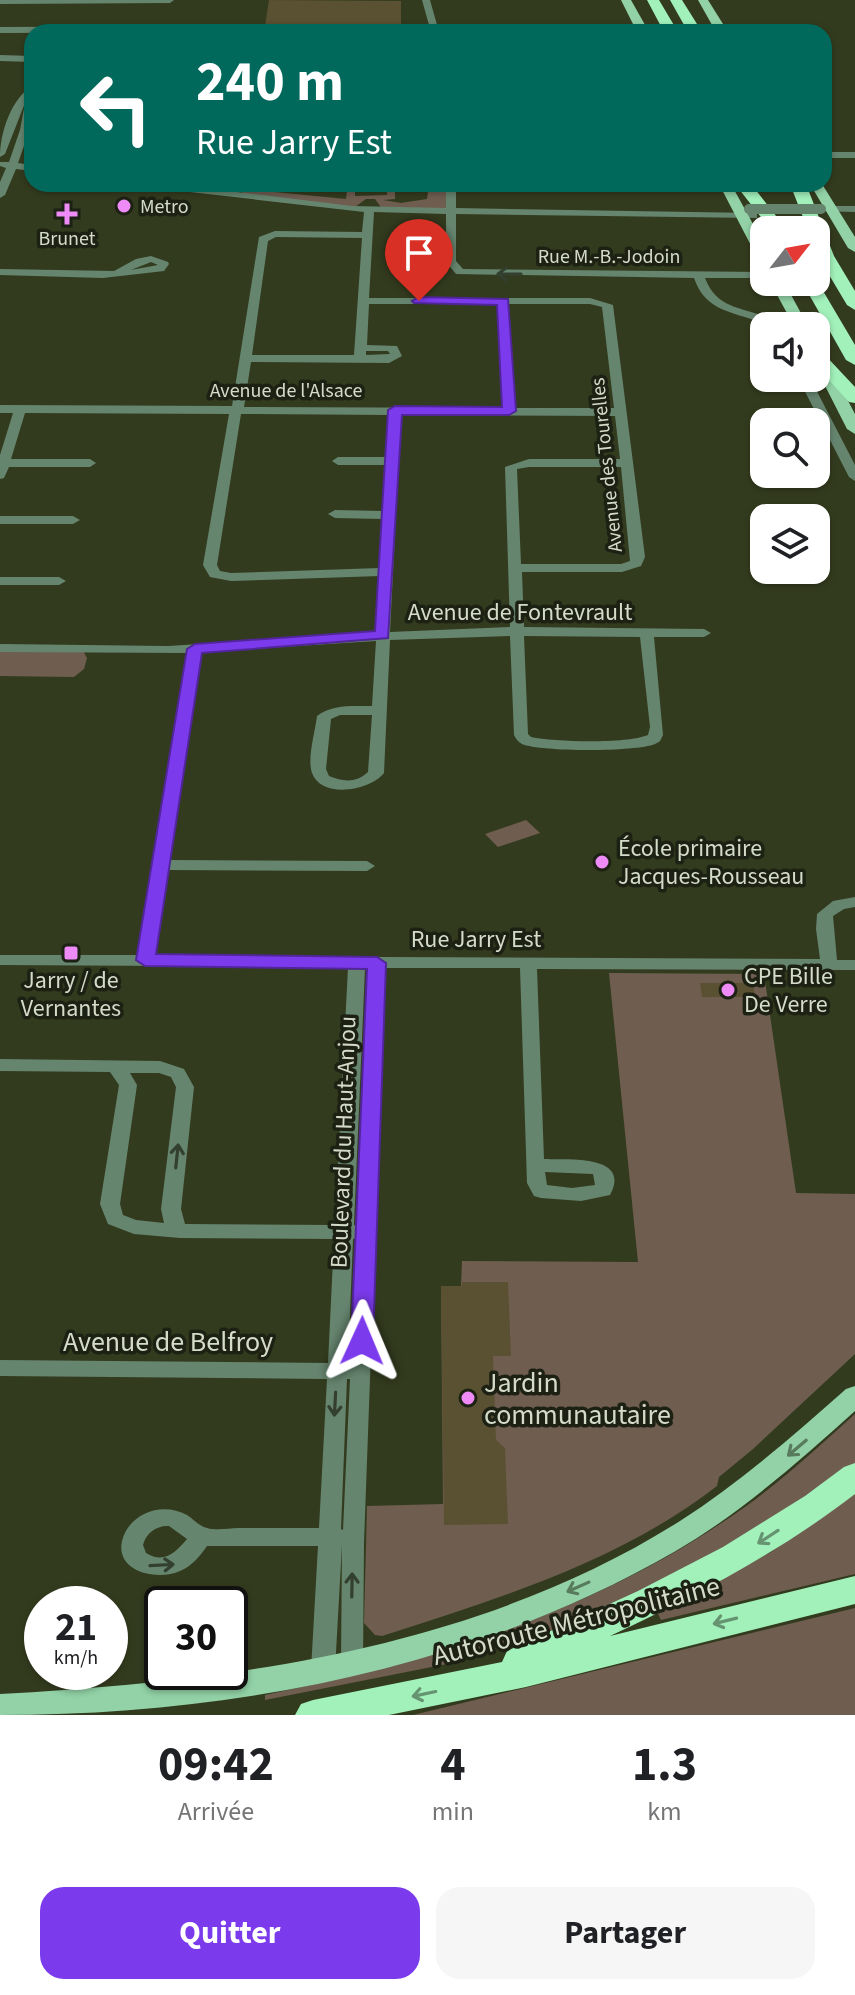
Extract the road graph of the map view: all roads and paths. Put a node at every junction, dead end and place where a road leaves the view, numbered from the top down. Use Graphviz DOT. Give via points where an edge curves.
graph roads {
  1 [pos="170,0"];
  2 [pos="426,0"];
  3 [pos="626,0"];
  4 [pos="653,0"];
  5 [pos="676,0"];
  6 [pos="703,0"];
  7 [pos="0,1"];
  8 [pos="67,1"];
  9 [pos="58,24"];
  10 [pos="433,24"];
  11 [pos="639,24"];
  12 [pos="666,24"];
  13 [pos="690,24"];
  14 [pos="717,24"];
  15 [pos="0,30"];
  16 [pos="24,30"];
  17 [pos="0,58"];
  18 [pos="24,59"];
  19 [pos="24,99"];
  20 [pos="24,121"];
  21 [pos="0,154"];
  22 [pos="832,155"];
  23 [pos="855,155"];
  24 [pos="5,164"];
  25 [pos="205,192"];
  26 [pos="451,192"];
  27 [pos="731,192"];
  28 [pos="749,192"];
  29 [pos="761,192"];
  30 [pos="789,192"];
  31 [pos="801,192"];
  32 [pos="819,192"];
  33 [pos="0,195"];
  34 [pos="855,209"];
  35 [pos="369,210"];
  36 [pos="451,210"];
  37 [pos="746,212"];
  38 [pos="828,213"];
  39 [pos="769,216"];
  40 [pos="773,216"];
  41 [pos="803,216"];
  42 [pos="810,216"];
  43 [pos="855,216"];
  44 [pos="750,222"];
  45 [pos="367,235"];
  46 [pos="855,248"];
  47 [pos="830,263"];
  48 [pos="0,272"];
  49 [pos="118,273"];
  50 [pos="699,275"];
  51 [pos="750,275"];
  52 [pos="818,296"];
  53 [pos="362,301"];
  54 [pos="503,301"];
  55 [pos="855,305"];
  56 [pos="750,317"];
  57 [pos="246,358"];
  58 [pos="855,360"];
  59 [pos="830,370"];
  60 [pos="830,381"];
  61 [pos="811,392"];
  62 [pos="855,398"];
  63 [pos="0,409"];
  64 [pos="20,410"];
  65 [pos="236,410"];
  66 [pos="395,410"];
  67 [pos="509,411"];
  68 [pos="621,412"];
  69 [pos="855,429"];
  70 [pos="338,461"];
  71 [pos="392,461"];
  72 [pos="90,463"];
  73 [pos="627,463"];
  74 [pos="2,469"];
  75 [pos="855,477"];
  76 [pos="335,514"];
  77 [pos="389,515"];
  78 [pos="0,520"];
  79 [pos="73,520"];
  80 [pos="513,568"];
  81 [pos="386,572"];
  82 [pos="0,581"];
  83 [pos="59,581"];
  84 [pos="516,632"];
  85 [pos="647,633"];
  86 [pos="704,633"];
  87 [pos="383,635"];
  88 [pos="0,648"];
  89 [pos="195,649"];
  90 [pos="378,710"];
  91 [pos="161,865"];
  92 [pos="367,866"];
  93 [pos="855,902"];
  94 [pos="0,960"];
  95 [pos="145,960"];
  96 [pos="367,963"];
  97 [pos="528,963"];
  98 [pos="829,965"];
  99 [pos="855,965"];
  100 [pos="0,1065"];
  101 [pos="113,1066"];
  102 [pos="535,1165"];
  103 [pos="180,1231"];
  104 [pos="365,1232"];
  105 [pos="342,1233"];
  106 [pos="0,1368"];
  107 [pos="336,1371"];
  108 [pos="361,1371"];
  109 [pos="855,1396"];
  110 [pos="855,1476"];
  111 [pos="202,1537"];
  112 [pos="328,1537"];
  113 [pos="354,1537"];
  114 [pos="855,1590"];
  115 [pos="352,1663"];
  116 [pos="323,1670"];
  117 [pos="467,1685"];
  118 [pos="0,1707"];
  119 [pos="313,1715"];
  1 -- 8 [label="street"];
  2 -- 10 [label="street"];
  3 -- 11 [label="main road"];
  4 -- 12 [label="highway"];
  5 -- 13 [label="highway"];
  6 -- 14 [label="main road"];
  7 -- 8 [label="street"];
  8 -- 9 [label="street"];
  15 -- 16 [label="street"];
  17 -- 18 [label="street"];
  19 -- 21 [label="street"];
  20 -- 24 [label="street"];
  22 -- 23 [label="street"];
  24 -- 33 [label="street"];
  25 -- 35 [label="street"];
  26 -- 36 [label="street"];
  27 -- 37 [label="main road"];
  28 -- 39 [label="highway"];
  29 -- 40 [label="highway"];
  30 -- 41 [label="highway"];
  31 -- 42 [label="highway"];
  32 -- 38 [label="main road"];
  34 -- 38 [label="street"];
  35 -- 36 [label="street"];
  35 -- 45 [label="street"];
  36 -- 37 [label="street"];
  50 -- 36 [label="street, Rue M.-B.-Jodoin, one-way" via="468,273 451,262"];
  37 -- 38 [label="street"];
  37 -- 44 [label="main road"];
  38 -- 43 [label="street"];
  38 -- 46 [label="main road"];
  45 -- 53 [label="street"];
  45 -- 57 [label="street" via="266,232"];
  47 -- 55 [label="highway"];
  48 -- 49 [label="street"];
  50 -- 51 [label="street, Rue M.-B.-Jodoin"];
  50 -- 56 [label="street" via="711,302"];
  52 -- 58 [label="highway"];
  53 -- 54 [label="street"];
  53 -- 57 [label="street" via="360,353"];
  54 -- 67 [label="street"];
  54 -- 68 [label="street, Avenue des Tourelles" via="603,302"];
  57 -- 65 [label="street"];
  59 -- 62 [label="highway"];
  60 -- 69 [label="main road"];
  61 -- 75 [label="street"];
  63 -- 64 [label="street, Avenue de l'Alsace"];
  64 -- 65 [label="street, Avenue de l'Alsace"];
  64 -- 74 [label="street"];
  65 -- 66 [label="street, Avenue de l'Alsace"];
  65 -- 81 [label="street" via="210,570 231,577"];
  66 -- 67 [label="street, Avenue de l'Alsace"];
  66 -- 71 [label="street"];
  67 -- 68 [label="street, Avenue de l'Alsace"];
  68 -- 73 [label="street, Avenue des Tourelles"];
  70 -- 71 [label="street"];
  71 -- 77 [label="street"];
  72 -- 74 [label="street"];
  73 -- 80 [label="street" via="511,467"];
  73 -- 80 [label="street, Avenue des Tourelles" via="636,563 622,568"];
  76 -- 77 [label="street"];
  77 -- 81 [label="street"];
  78 -- 79 [label="street"];
  80 -- 84 [label="street"];
  81 -- 87 [label="street"];
  82 -- 83 [label="street"];
  84 -- 85 [label="street, Avenue de Fontevrault"];
  84 -- 85 [label="street" via="521,735 546,743 640,743 656,735"];
  84 -- 87 [label="street, Avenue de Fontevrault"];
  85 -- 86 [label="street, Avenue de Fontevrault"];
  87 -- 89 [label="street, Avenue de Fontevrault"];
  87 -- 90 [label="street"];
  88 -- 89 [label="street, Avenue de Fontevrault"];
  89 -- 91 [label="street"];
  90 -- 90 [label="street" via="376,776 353,785 322,779 318,769 324,716"];
  91 -- 92 [label="street"];
  91 -- 95 [label="street"];
  93 -- 98 [label="street" via="829,911 824,920"];
  94 -- 95 [label="street, Rue Jarry Est"];
  95 -- 96 [label="street, Rue Jarry Est"];
  96 -- 97 [label="street, Rue Jarry Est"];
  96 -- 104 [label="street, Boulevard du Haut-Anjou"];
  96 -- 105 [label="street, Boulevard du Haut-Anjou"];
  97 -- 98 [label="street, Rue Jarry Est"];
  97 -- 102 [label="street"];
  98 -- 99 [label="street, Rue Jarry Est"];
  100 -- 101 [label="street"];
  101 -- 103 [label="street" via="125,1078 128,1094 110,1212 123,1225"];
  103 -- 101 [label="street, one-way" via="171,1209 183,1079 160,1067"];
  103 -- 105 [label="street"];
  104 -- 105 [label="street"];
  104 -- 108 [label="street, Boulevard du Haut-Anjou"];
  105 -- 107 [label="street, Boulevard du Haut-Anjou"];
  106 -- 107 [label="street, Avenue de Belfroy"];
  107 -- 108 [label="street"];
  107 -- 112 [label="street, Boulevard du Haut-Anjou, one-way"];
  108 -- 113 [label="street, Boulevard du Haut-Anjou"];
  109 -- 115 [label="main road, one-way" via="755,1482 642,1556 527,1609"];
  110 -- 117 [label="highway, one-way" via="783,1528 690,1583"];
  111 -- 112 [label="street"];
  112 -- 113 [label="street"];
  112 -- 116 [label="street, Boulevard du Haut-Anjou"];
  115 -- 113 [label="street, Boulevard du Haut-Anjou, one-way"];
  114 -- 117 [label="highway, Autoroute Métropolitaine, one-way"];
  115 -- 116 [label="main road"];
  116 -- 118 [label="main road" via="169,1696"];
  117 -- 119 [label="highway, Autoroute Métropolitaine, one-way"];
}
